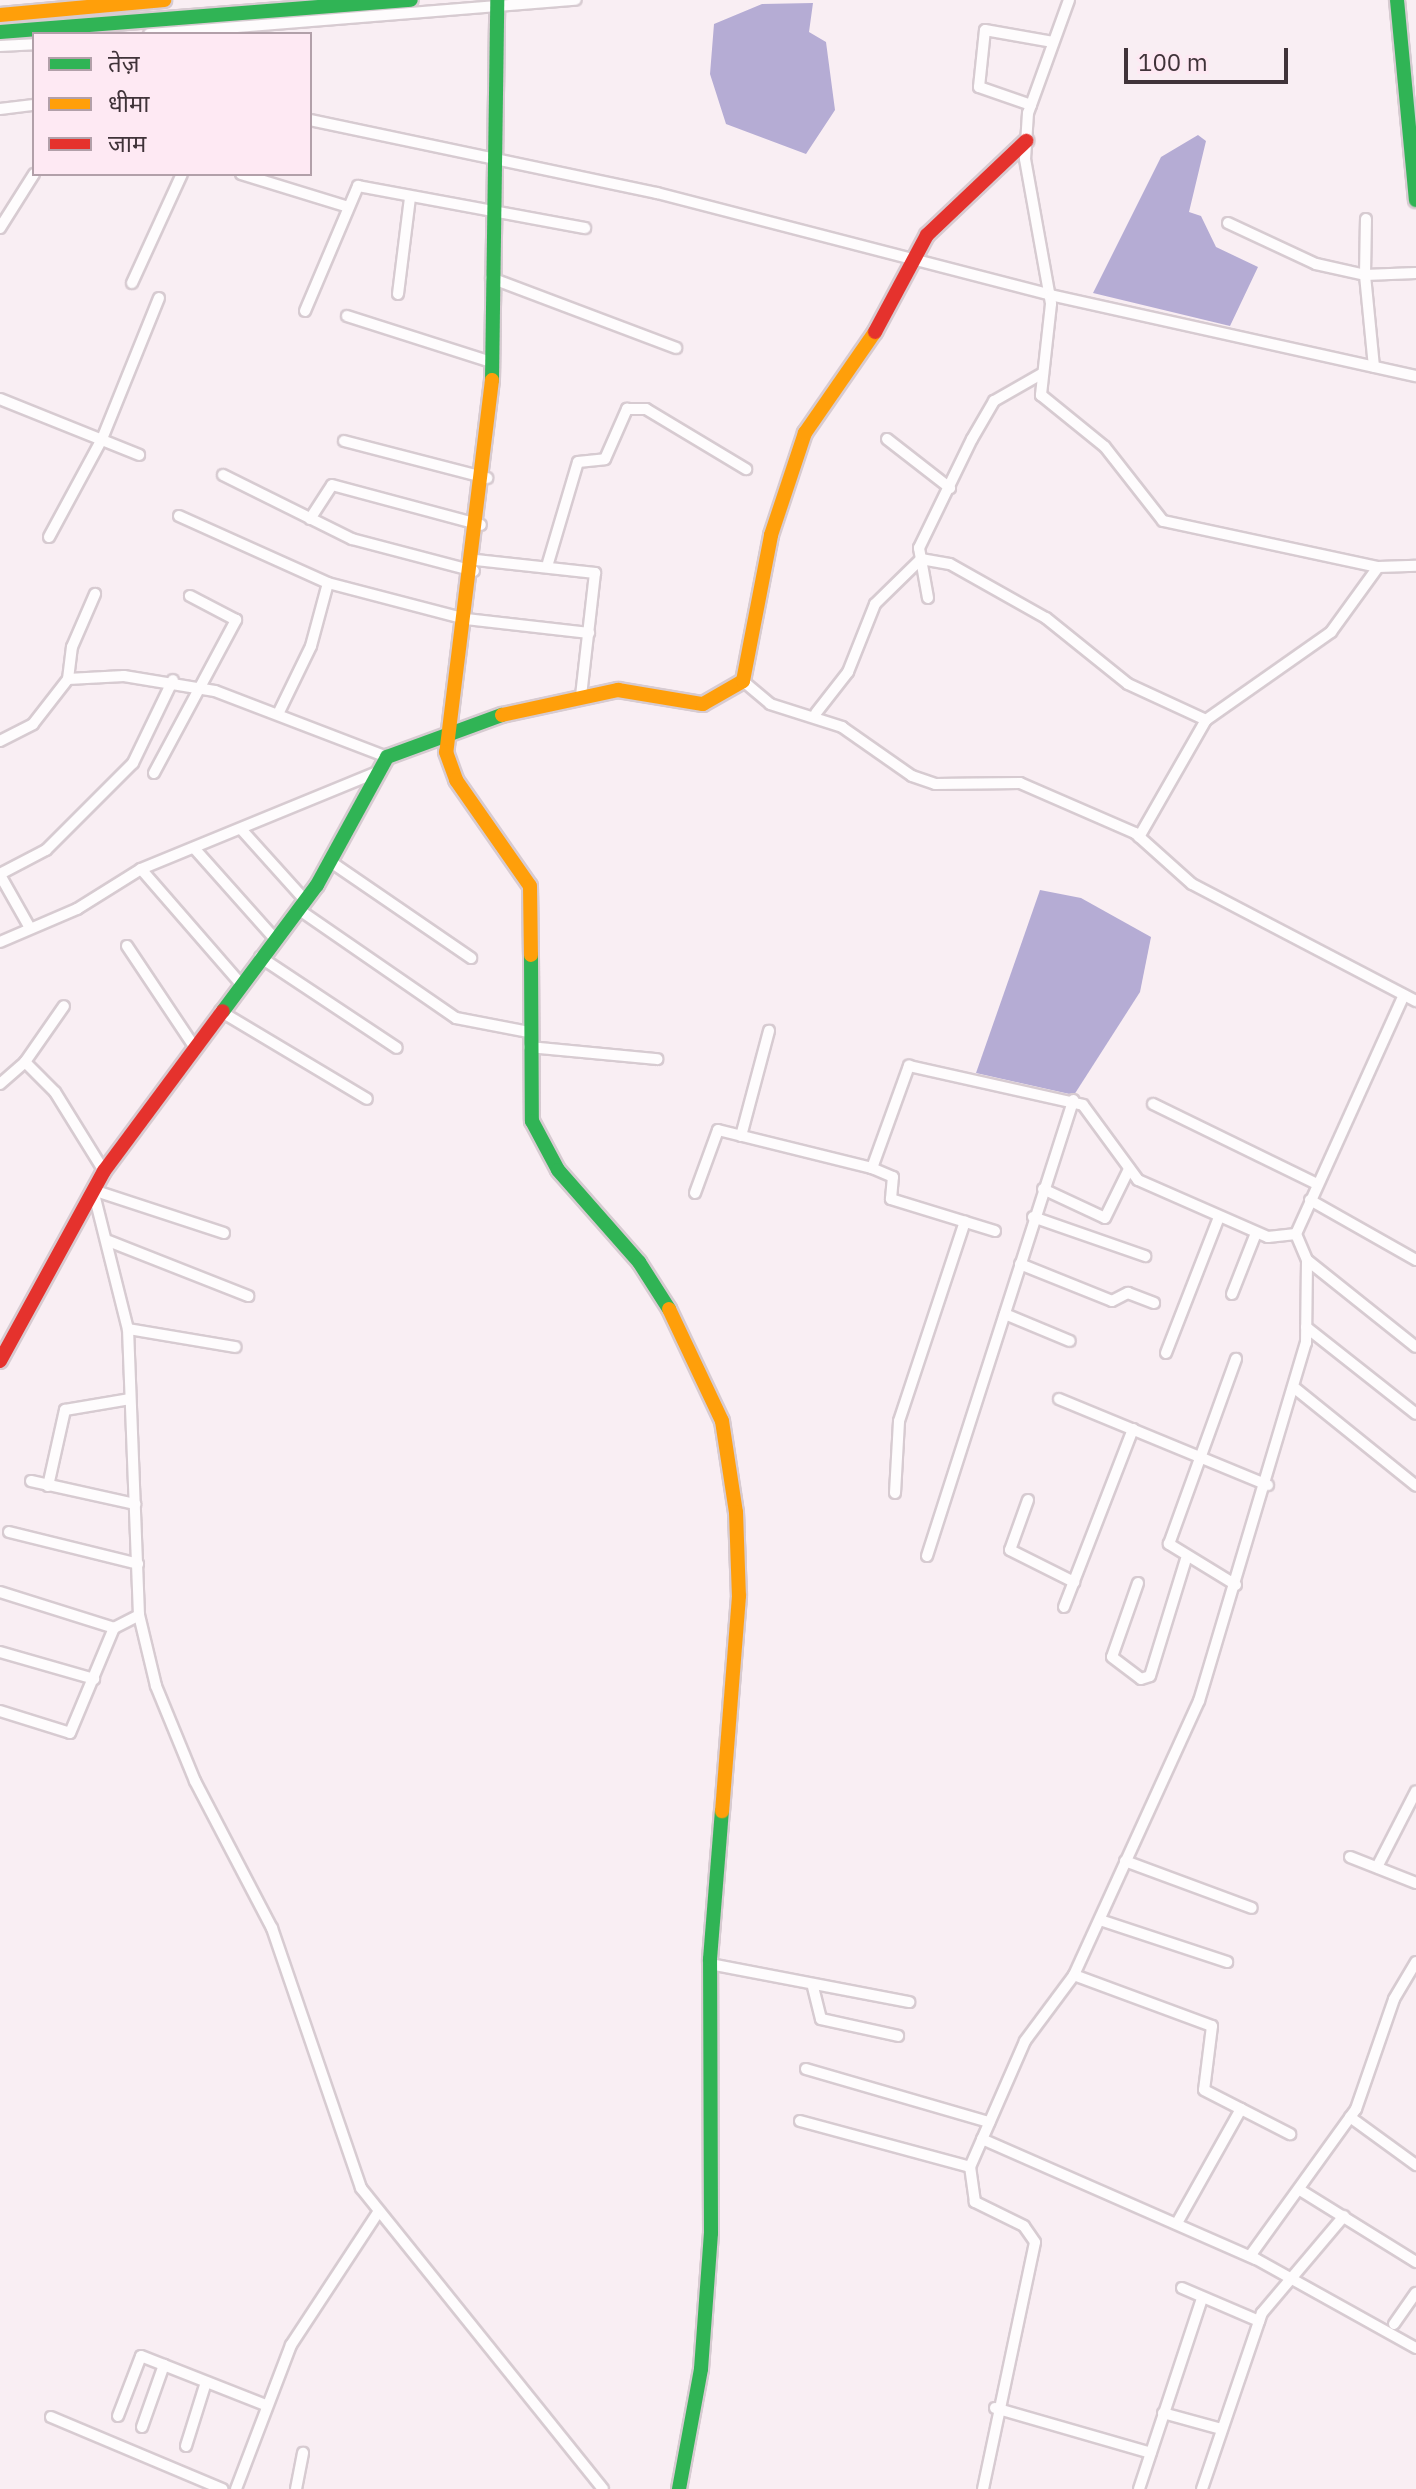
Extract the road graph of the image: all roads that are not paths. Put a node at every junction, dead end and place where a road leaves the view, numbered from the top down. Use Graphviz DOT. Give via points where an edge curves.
graph roads {
  1 [pos="164,0"];
  2 [pos="411,0"];
  3 [pos="576,0"];
  4 [pos="1069,0"];
  5 [pos="1397,0"];
  6 [pos="1410,0"];
  7 [pos="498,3"];
  8 [pos="0,15"];
  9 [pos="0,32"];
  10 [pos="172,32"];
  11 [pos="1053,42"];
  12 [pos="32,44"];
  13 [pos="0,46"];
  14 [pos="1416,103"];
  15 [pos="32,105"];
  16 [pos="1031,105"];
  17 [pos="0,109"];
  18 [pos="312,120"];
  19 [pos="1026,141"];
  20 [pos="1018,156"];
  21 [pos="492,157"];
  22 [pos="33,176"];
  23 [pos="181,176"];
  24 [pos="248,176"];
  25 [pos="410,197"];
  26 [pos="1416,200"];
  27 [pos="345,206"];
  28 [pos="490,207"];
  29 [pos="1366,219"];
  30 [pos="1228,223"];
  31 [pos="0,228"];
  32 [pos="585,228"];
  33 [pos="914,256"];
  34 [pos="1416,273"];
  35 [pos="1365,275"];
  36 [pos="488,277"];
  37 [pos="132,283"];
  38 [pos="398,294"];
  39 [pos="159,298"];
  40 [pos="1051,305"];
  41 [pos="305,311"];
  42 [pos="347,316"];
  43 [pos="676,348"];
  44 [pos="488,361"];
  45 [pos="1374,367"];
  46 [pos="1043,373"];
  47 [pos="1416,376"];
  48 [pos="0,399"];
  49 [pos="102,439"];
  50 [pos="887,439"];
  51 [pos="344,441"];
  52 [pos="139,455"];
  53 [pos="746,469"];
  54 [pos="223,475"];
  55 [pos="487,478"];
  56 [pos="950,488"];
  57 [pos="179,516"];
  58 [pos="310,519"];
  59 [pos="481,525"];
  60 [pos="49,537"];
  61 [pos="921,559"];
  62 [pos="548,563"];
  63 [pos="475,565"];
  64 [pos="1416,566"];
  65 [pos="1378,567"];
  66 [pos="328,583"];
  67 [pos="95,594"];
  68 [pos="190,596"];
  69 [pos="928,598"];
  70 [pos="466,619"];
  71 [pos="589,633"];
  72 [pos="68,679"];
  73 [pos="173,680"];
  74 [pos="743,681"];
  75 [pos="203,688"];
  76 [pos="581,696"];
  77 [pos="279,712"];
  78 [pos="816,713"];
  79 [pos="1206,720"];
  80 [pos="450,729"];
  81 [pos="0,741"];
  82 [pos="384,764"];
  83 [pos="154,773"];
  84 [pos="241,829"];
  85 [pos="1139,837"];
  86 [pos="194,848"];
  87 [pos="331,862"];
  88 [pos="141,869"];
  89 [pos="0,874"];
  90 [pos="301,905"];
  91 [pos="30,928"];
  92 [pos="275,939"];
  93 [pos="0,942"];
  94 [pos="127,946"];
  95 [pos="260,957"];
  96 [pos="471,958"];
  97 [pos="240,983"];
  98 [pos="1404,995"];
  99 [pos="1416,1001"];
  100 [pos="64,1006"];
  101 [pos="220,1011"];
  102 [pos="769,1031"];
  103 [pos="529,1032"];
  104 [pos="529,1047"];
  105 [pos="195,1048"];
  106 [pos="397,1048"];
  107 [pos="657,1059"];
  108 [pos="25,1062"];
  109 [pos="0,1084"];
  110 [pos="367,1099"];
  111 [pos="1073,1100"];
  112 [pos="1153,1104"];
  113 [pos="741,1136"];
  114 [pos="872,1168"];
  115 [pos="1129,1169"];
  116 [pos="104,1171"];
  117 [pos="1317,1184"];
  118 [pos="1043,1189"];
  119 [pos="93,1190"];
  120 [pos="695,1193"];
  121 [pos="1310,1200"];
  122 [pos="1033,1217"];
  123 [pos="1219,1217"];
  124 [pos="1105,1218"];
  125 [pos="965,1222"];
  126 [pos="995,1231"];
  127 [pos="224,1233"];
  128 [pos="1256,1233"];
  129 [pos="1296,1234"];
  130 [pos="1094,1238"];
  131 [pos="106,1240"];
  132 [pos="1145,1256"];
  133 [pos="1307,1260"];
  134 [pos="1416,1260"];
  135 [pos="1020,1264"];
  136 [pos="1232,1294"];
  137 [pos="248,1296"];
  138 [pos="1154,1303"];
  139 [pos="1005,1314"];
  140 [pos="1306,1327"];
  141 [pos="128,1329"];
  142 [pos="1070,1341"];
  143 [pos="235,1347"];
  144 [pos="1416,1347"];
  145 [pos="1166,1353"];
  146 [pos="1236,1359"];
  147 [pos="0,1361"];
  148 [pos="1296,1389"];
  149 [pos="130,1399"];
  150 [pos="1059,1399"];
  151 [pos="1416,1414"];
  152 [pos="1133,1429"];
  153 [pos="1203,1457"];
  154 [pos="31,1481"];
  155 [pos="1268,1485"];
  156 [pos="48,1486"];
  157 [pos="1416,1486"];
  158 [pos="895,1493"];
  159 [pos="1028,1500"];
  160 [pos="135,1504"];
  161 [pos="9,1532"];
  162 [pos="927,1556"];
  163 [pos="1186,1559"];
  164 [pos="138,1564"];
  165 [pos="1074,1582"];
  166 [pos="1138,1583"];
  167 [pos="1236,1585"];
  168 [pos="0,1592"];
  169 [pos="1064,1607"];
  170 [pos="139,1615"];
  171 [pos="114,1628"];
  172 [pos="0,1652"];
  173 [pos="94,1679"];
  174 [pos="0,1711"];
  175 [pos="1416,1791"];
  176 [pos="1350,1857"];
  177 [pos="1125,1861"];
  178 [pos="1377,1867"];
  179 [pos="1416,1883"];
  180 [pos="1252,1908"];
  181 [pos="1100,1920"];
  182 [pos="1227,1962"];
  183 [pos="1416,1962"];
  184 [pos="710,1964"];
  185 [pos="1074,1975"];
  186 [pos="813,1987"];
  187 [pos="909,2002"];
  188 [pos="898,2036"];
  189 [pos="806,2069"];
  190 [pos="1241,2109"];
  191 [pos="1350,2117"];
  192 [pos="800,2121"];
  193 [pos="989,2122"];
  194 [pos="1290,2134"];
  195 [pos="982,2139"];
  196 [pos="1416,2165"];
  197 [pos="970,2167"];
  198 [pos="1300,2190"];
  199 [pos="377,2214"];
  200 [pos="1344,2216"];
  201 [pos="1177,2223"];
  202 [pos="1250,2256"];
  203 [pos="1416,2262"];
  204 [pos="1292,2280"];
  205 [pos="1182,2288"];
  206 [pos="1416,2293"];
  207 [pos="1202,2298"];
  208 [pos="1259,2321"];
  209 [pos="1394,2324"];
  210 [pos="1416,2348"];
  211 [pos="164,2365"];
  212 [pos="206,2382"];
  213 [pos="263,2404"];
  214 [pos="995,2408"];
  215 [pos="1163,2413"];
  216 [pos="118,2416"];
  217 [pos="51,2417"];
  218 [pos="142,2427"];
  219 [pos="1221,2429"];
  220 [pos="186,2446"];
  221 [pos="303,2453"];
  222 [pos="1151,2453"];
  223 [pos="222,2489"];
  224 [pos="236,2489"];
  225 [pos="296,2489"];
  226 [pos="603,2489"];
  227 [pos="679,2489"];
  228 [pos="983,2489"];
  229 [pos="1139,2489"];
  230 [pos="1202,2489"];
  1 -- 8 [label="main road"];
  2 -- 9 [label="main road"];
  3 -- 7 [label="street"];
  4 -- 11 [label="street"];
  5 -- 26 [label="main road"];
  6 -- 14 [label="main road"];
  7 -- 10 [label="street"];
  7 -- 21 [label="main road"];
  11 -- 16 [label="street"];
  11 -- 16 [label="street" via="985,30 979,87"];
  12 -- 13 [label="street"];
  15 -- 17 [label="street"];
  16 -- 19 [label="street"];
  18 -- 21 [label="street"];
  19 -- 20 [label="main road"];
  20 -- 33 [label="main road"];
  20 -- 40 [label="street"];
  21 -- 28 [label="main road"];
  21 -- 33 [label="street"];
  22 -- 31 [label="street"];
  23 -- 37 [label="street"];
  24 -- 27 [label="street"];
  25 -- 27 [label="street" via="358,186"];
  25 -- 28 [label="street"];
  25 -- 38 [label="street"];
  27 -- 41 [label="street"];
  28 -- 32 [label="street"];
  28 -- 36 [label="main road"];
  29 -- 35 [label="street"];
  30 -- 35 [label="street" via="1316,264"];
  33 -- 40 [label="street"];
  33 -- 74 [label="main road" via="862,357 794,459"];
  34 -- 35 [label="street"];
  35 -- 45 [label="street"];
  36 -- 43 [label="street"];
  36 -- 44 [label="main road"];
  39 -- 49 [label="street"];
  40 -- 45 [label="street"];
  40 -- 46 [label="street"];
  42 -- 44 [label="street"];
  44 -- 55 [label="main road"];
  45 -- 47 [label="street"];
  46 -- 56 [label="street" via="994,401"];
  46 -- 65 [label="street" via="1048,404 1105,447 1163,521"];
  48 -- 49 [label="street"];
  49 -- 52 [label="street"];
  49 -- 60 [label="street"];
  50 -- 56 [label="street"];
  51 -- 55 [label="street"];
  53 -- 62 [label="street" via="646,409 627,409 605,459 578,462"];
  54 -- 58 [label="street"];
  55 -- 59 [label="main road"];
  56 -- 61 [label="street" via="924,535"];
  57 -- 66 [label="street"];
  58 -- 59 [label="street" via="332,485"];
  58 -- 63 [label="street" via="352,539"];
  59 -- 63 [label="main road"];
  61 -- 69 [label="street"];
  61 -- 78 [label="street" via="875,604 848,672"];
  61 -- 79 [label="street" via="950,564 1046,618 1128,684"];
  62 -- 63 [label="street"];
  62 -- 71 [label="street" via="595,573"];
  63 -- 70 [label="main road"];
  64 -- 65 [label="street"];
  65 -- 79 [label="street" via="1331,632"];
  66 -- 70 [label="street"];
  66 -- 77 [label="street" via="311,646"];
  67 -- 72 [label="street" via="72,647"];
  68 -- 75 [label="street" via="236,620"];
  70 -- 71 [label="street"];
  70 -- 80 [label="main road"];
  71 -- 76 [label="street"];
  72 -- 73 [label="street"];
  72 -- 81 [label="street" via="33,724"];
  73 -- 75 [label="street"];
  73 -- 89 [label="street" via="133,763 46,850"];
  74 -- 76 [label="main road" via="703,704 618,690"];
  74 -- 78 [label="street" via="781,709"];
  75 -- 77 [label="street"];
  75 -- 83 [label="street"];
  76 -- 80 [label="main road"];
  77 -- 82 [label="street"];
  78 -- 85 [label="street" via="912,776 935,784 1020,783"];
  79 -- 85 [label="street"];
  80 -- 82 [label="main road"];
  80 -- 103 [label="main road" via="446,752 456,780 530,886 535,988"];
  82 -- 84 [label="street"];
  82 -- 87 [label="main road"];
  84 -- 86 [label="street"];
  84 -- 90 [label="street"];
  85 -- 98 [label="street" via="1192,884"];
  86 -- 88 [label="street"];
  86 -- 92 [label="street"];
  87 -- 90 [label="main road"];
  87 -- 96 [label="street"];
  88 -- 91 [label="street"];
  88 -- 97 [label="street"];
  89 -- 91 [label="street"];
  90 -- 92 [label="main road"];
  90 -- 103 [label="street" via="456,1018"];
  91 -- 93 [label="street"];
  92 -- 95 [label="main road"];
  94 -- 105 [label="street"];
  95 -- 97 [label="main road"];
  95 -- 106 [label="street"];
  97 -- 101 [label="main road"];
  98 -- 99 [label="street"];
  98 -- 117 [label="street"];
  100 -- 108 [label="street"];
  101 -- 105 [label="main road"];
  101 -- 110 [label="street"];
  102 -- 113 [label="street"];
  103 -- 104 [label="main road"];
  104 -- 107 [label="street"];
  104 -- 184 [label="main road" via="532,1121 566,1181 656,1286 722,1421 740,1565"];
  105 -- 116 [label="main road"];
  108 -- 109 [label="street"];
  108 -- 116 [label="street" via="55,1092"];
  111 -- 114 [label="street" via="909,1066"];
  111 -- 115 [label="street" via="1094,1111"];
  111 -- 118 [label="street"];
  112 -- 117 [label="street"];
  113 -- 114 [label="street"];
  113 -- 120 [label="street" via="713,1132"];
  114 -- 125 [label="street" via="893,1177 891,1199"];
  115 -- 123 [label="street"];
  115 -- 124 [label="street"];
  116 -- 119 [label="main road"];
  117 -- 121 [label="street"];
  118 -- 122 [label="street"];
  118 -- 124 [label="street"];
  119 -- 127 [label="street"];
  119 -- 131 [label="street"];
  119 -- 147 [label="main road"];
  121 -- 129 [label="street"];
  121 -- 134 [label="street"];
  122 -- 130 [label="street"];
  122 -- 135 [label="street"];
  123 -- 128 [label="street"];
  123 -- 145 [label="street"];
  124 -- 130 [label="street"];
  125 -- 126 [label="street"];
  125 -- 158 [label="street" via="899,1421"];
  128 -- 129 [label="street"];
  128 -- 136 [label="street"];
  129 -- 133 [label="street"];
  130 -- 132 [label="street"];
  131 -- 137 [label="street"];
  131 -- 141 [label="street"];
  133 -- 140 [label="street"];
  133 -- 144 [label="street"];
  135 -- 138 [label="street" via="1112,1301 1124,1293"];
  135 -- 139 [label="street"];
  139 -- 142 [label="street"];
  139 -- 162 [label="street"];
  140 -- 148 [label="street"];
  140 -- 151 [label="street"];
  141 -- 143 [label="street"];
  141 -- 149 [label="street"];
  146 -- 153 [label="street"];
  148 -- 155 [label="street"];
  148 -- 157 [label="street"];
  149 -- 156 [label="street" via="65,1410"];
  149 -- 160 [label="street"];
  150 -- 152 [label="street"];
  152 -- 153 [label="street"];
  152 -- 165 [label="street"];
  153 -- 155 [label="street"];
  153 -- 163 [label="street" via="1169,1544"];
  154 -- 156 [label="street"];
  155 -- 167 [label="street"];
  156 -- 160 [label="street"];
  159 -- 165 [label="street" via="1010,1550"];
  160 -- 164 [label="street"];
  161 -- 164 [label="street"];
  163 -- 166 [label="street" via="1150,1676 1141,1679 1112,1657"];
  163 -- 167 [label="street"];
  164 -- 170 [label="street"];
  165 -- 169 [label="street"];
  167 -- 177 [label="street" via="1199,1701"];
  168 -- 171 [label="street"];
  170 -- 171 [label="street"];
  170 -- 199 [label="street" via="156,1686 195,1781 272,1928 350,2161"];
  171 -- 173 [label="street"];
  172 -- 173 [label="street"];
  173 -- 174 [label="street" via="70,1733"];
  175 -- 178 [label="street"];
  176 -- 178 [label="street"];
  177 -- 180 [label="street"];
  177 -- 181 [label="street"];
  178 -- 179 [label="street"];
  181 -- 182 [label="street"];
  181 -- 185 [label="street"];
  183 -- 191 [label="street" via="1394,1999"];
  184 -- 186 [label="street"];
  184 -- 227 [label="main road" via="711,2233 701,2369"];
  185 -- 190 [label="street" via="1212,2026 1201,2085"];
  185 -- 193 [label="street" via="1025,2041"];
  186 -- 187 [label="street"];
  186 -- 188 [label="street" via="821,2019"];
  189 -- 193 [label="street"];
  190 -- 194 [label="street"];
  190 -- 201 [label="street"];
  191 -- 196 [label="street"];
  191 -- 198 [label="street"];
  192 -- 197 [label="street"];
  193 -- 195 [label="street"];
  195 -- 197 [label="street"];
  195 -- 201 [label="street"];
  197 -- 214 [label="street" via="975,2202 1024,2226 1035,2242"];
  198 -- 200 [label="street"];
  198 -- 202 [label="street"];
  199 -- 213 [label="street" via="310,2310"];
  199 -- 226 [label="street"];
  200 -- 203 [label="street"];
  200 -- 204 [label="street"];
  201 -- 202 [label="street"];
  202 -- 204 [label="street"];
  204 -- 208 [label="street"];
  204 -- 210 [label="street"];
  205 -- 207 [label="street"];
  206 -- 209 [label="street"];
  207 -- 208 [label="street"];
  207 -- 215 [label="street"];
  208 -- 219 [label="street"];
  211 -- 212 [label="street"];
  211 -- 216 [label="street" via="134,2360"];
  211 -- 218 [label="street"];
  212 -- 213 [label="street"];
  212 -- 220 [label="street"];
  213 -- 224 [label="street"];
  214 -- 222 [label="street"];
  214 -- 228 [label="street"];
  215 -- 219 [label="street"];
  215 -- 222 [label="street"];
  217 -- 223 [label="street"];
  219 -- 230 [label="street"];
  221 -- 225 [label="street"];
  222 -- 229 [label="street"];
}
